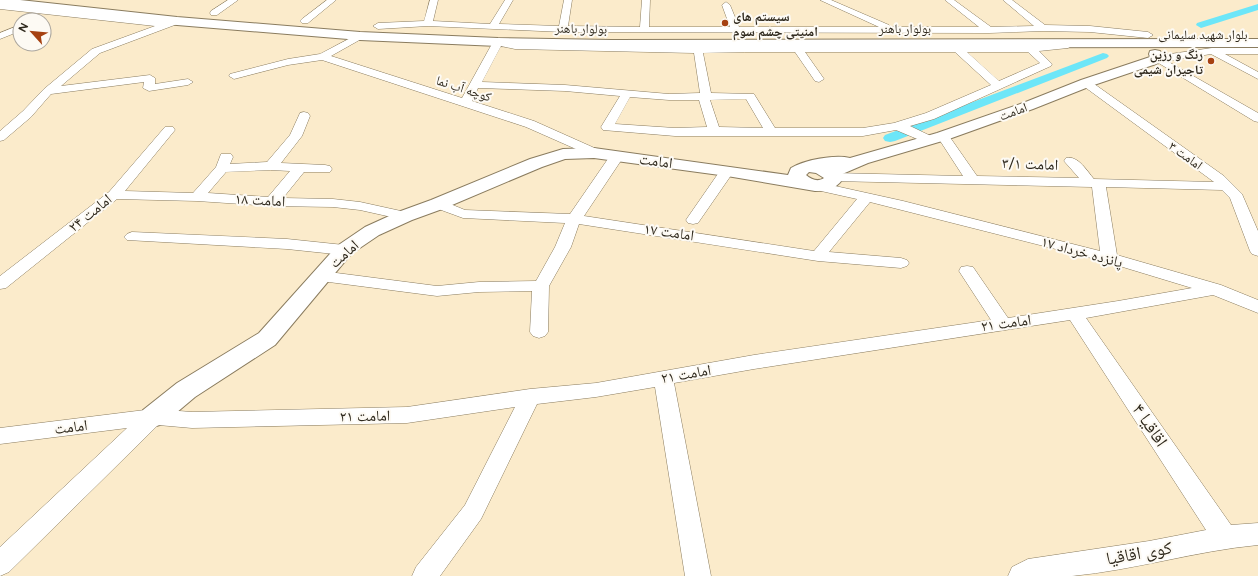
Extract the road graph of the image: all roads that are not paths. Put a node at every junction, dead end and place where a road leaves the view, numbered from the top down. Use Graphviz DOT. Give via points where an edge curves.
graph roads {
  1 [pos="92,0"];
  2 [pos="234,0"];
  3 [pos="332,0"];
  4 [pos="434,0"];
  5 [pos="509,0"];
  6 [pos="568,0"];
  7 [pos="646,0"];
  8 [pos="949,0"];
  9 [pos="1007,0"];
  10 [pos="827,1"];
  11 [pos="845,1"];
  12 [pos="2,5"];
  13 [pos="726,5"];
  14 [pos="60,13"];
  15 [pos="214,13"];
  16 [pos="169,14"];
  17 [pos="52,16"];
  18 [pos="305,21"];
  19 [pos="428,23"];
  20 [pos="378,26"];
  21 [pos="493,27"];
  22 [pos="1043,28"];
  23 [pos="562,29"];
  24 [pos="644,30"];
  25 [pos="736,30"];
  26 [pos="989,30"];
  27 [pos="12,31"];
  28 [pos="899,32"];
  29 [pos="1148,34"];
  30 [pos="1258,34"];
  31 [pos="0,36"];
  32 [pos="360,36"];
  33 [pos="813,39"];
  34 [pos="833,39"];
  35 [pos="498,42"];
  36 [pos="1258,43"];
  37 [pos="1085,44"];
  38 [pos="611,46"];
  39 [pos="798,49"];
  40 [pos="958,49"];
  41 [pos="1030,49"];
  42 [pos="698,50"];
  43 [pos="1212,51"];
  44 [pos="1258,51"];
  45 [pos="1159,52"];
  46 [pos="323,57"];
  47 [pos="234,76"];
  48 [pos="1258,76"];
  49 [pos="819,79"];
  50 [pos="188,82"];
  51 [pos="1086,83"];
  52 [pos="476,85"];
  53 [pos="998,86"];
  54 [pos="48,91"];
  55 [pos="627,93"];
  56 [pos="705,97"];
  57 [pos="465,103"];
  58 [pos="304,116"];
  59 [pos="1258,118"];
  60 [pos="169,130"];
  61 [pos="714,131"];
  62 [pos="771,132"];
  63 [pos="918,133"];
  64 [pos="0,137"];
  65 [pos="594,153"];
  66 [pos="617,156"];
  67 [pos="1072,161"];
  68 [pos="271,166"];
  69 [pos="301,167"];
  70 [pos="325,169"];
  71 [pos="727,171"];
  72 [pos="819,177"];
  73 [pos="972,179"];
  74 [pos="1094,183"];
  75 [pos="1226,186"];
  76 [pos="114,195"];
  77 [pos="197,197"];
  78 [pos="866,198"];
  79 [pos="272,202"];
  80 [pos="438,204"];
  81 [pos="903,205"];
  82 [pos="405,216"];
  83 [pos="574,219"];
  84 [pos="693,220"];
  85 [pos="132,237"];
  86 [pos="344,250"];
  87 [pos="1258,251"];
  88 [pos="818,256"];
  89 [pos="1110,258"];
  90 [pos="901,263"];
  91 [pos="967,271"];
  92 [pos="321,276"];
  93 [pos="0,284"];
  94 [pos="541,286"];
  95 [pos="1215,289"];
  96 [pos="1258,307"];
  97 [pos="1074,314"];
  98 [pos="1003,324"];
  99 [pos="539,332"];
  100 [pos="663,378"];
  101 [pos="530,397"];
  102 [pos="153,417"];
  103 [pos="0,436"];
  104 [pos="1258,534"];
  105 [pos="1225,537"];
  106 [pos="0,564"];
  107 [pos="425,576"];
  108 [pos="698,576"];
  109 [pos="1021,576"];
  1 -- 16 [label="main road, بولوار باهنر"];
  2 -- 15 [label="street"];
  3 -- 18 [label="street"];
  4 -- 19 [label="street"];
  5 -- 21 [label="street"];
  6 -- 23 [label="street"];
  7 -- 24 [label="street"];
  8 -- 26 [label="street"];
  9 -- 22 [label="street"];
  10 -- 11 [label="street"];
  10 -- 28 [label="street"];
  12 -- 14 [label="street"];
  12 -- 16 [label="main road, بولوار باهنر" via="145,18"];
  13 -- 25 [label="street"];
  14 -- 16 [label="street"];
  14 -- 17 [label="street"];
  15 -- 16 [label="main road, بولوار باهنر"];
  15 -- 18 [label="main road, بولوار باهنر"];
  16 -- 32 [label="main road, بولوار باهنر"];
  16 -- 54 [label="street" via="96,51"];
  18 -- 20 [label="main road, بولوار باهنر"];
  19 -- 20 [label="street"];
  19 -- 21 [label="street"];
  20 -- 33 [label="main road, بولوار باهنر" via="505,32"];
  21 -- 23 [label="street"];
  22 -- 26 [label="street"];
  22 -- 29 [label="street"];
  23 -- 24 [label="street"];
  24 -- 25 [label="street"];
  25 -- 28 [label="street"];
  26 -- 28 [label="street"];
  27 -- 31 [label="street"];
  28 -- 29 [label="main road, بولوار باهنر"];
  28 -- 34 [label="main road, بولوار باهنر"];
  29 -- 30 [label="main road, بلوار شهید سلیمانی"];
  32 -- 35 [label="main road, بولوار باهنر"];
  32 -- 46 [label="street"];
  33 -- 34 [label="main road, بولوار باهنر"];
  33 -- 38 [label="main road, بولوار باهنر"];
  34 -- 37 [label="main road, بولوار باهنر"];
  35 -- 38 [label="main road, بولوار باهنر"];
  35 -- 52 [label="street"];
  36 -- 45 [label="main road, بلوار شهید سلیمانی"];
  37 -- 41 [label="street"];
  37 -- 45 [label="main road, بولوار باهنر" via="1115,43"];
  38 -- 42 [label="street"];
  39 -- 40 [label="street"];
  39 -- 42 [label="street"];
  39 -- 49 [label="street"];
  40 -- 41 [label="street"];
  40 -- 53 [label="street"];
  41 -- 53 [label="street" via="1047,64"];
  42 -- 56 [label="street"];
  43 -- 44 [label="street"];
  43 -- 45 [label="street"];
  43 -- 48 [label="street"];
  45 -- 51 [label="main road, امامت"];
  45 -- 59 [label="street"];
  46 -- 47 [label="street" via="288,62"];
  46 -- 57 [label="street, کوچه آب نما"];
  50 -- 54 [label="street" via="149,88 150,78"];
  51 -- 63 [label="main road, امامت" via="1028,106"];
  51 -- 75 [label="street, امامت ۳"];
  52 -- 55 [label="street"];
  52 -- 57 [label="street"];
  53 -- 63 [label="street" via="930,116"];
  54 -- 64 [label="street"];
  55 -- 56 [label="street"];
  55 -- 61 [label="street" via="607,127 676,132"];
  56 -- 61 [label="street"];
  56 -- 62 [label="street" via="750,96"];
  57 -- 65 [label="street, کوچه آب نما" via="530,124"];
  58 -- 68 [label="street" via="296,136"];
  60 -- 76 [label="street, امامت ۲۴"];
  61 -- 62 [label="street"];
  62 -- 63 [label="street"];
  63 -- 72 [label="main road, امامت"];
  63 -- 73 [label="street"];
  65 -- 66 [label="main road, امامت"];
  65 -- 80 [label="main road, امامت" via="563,154"];
  66 -- 71 [label="main road, امامت"];
  66 -- 83 [label="street"];
  67 -- 74 [label="street"];
  68 -- 69 [label="street"];
  68 -- 77 [label="street" via="224,163"];
  69 -- 70 [label="street"];
  69 -- 79 [label="street"];
  71 -- 72 [label="main road, امامت"];
  71 -- 84 [label="street"];
  72 -- 73 [label="street, امامت ۳/۱"];
  72 -- 78 [label="street, پانزده خرداد ۱۷"];
  72 -- 81 [label="street, پانزده خرداد ۱۷"];
  73 -- 74 [label="street, امامت ۳/۱"];
  74 -- 75 [label="street, امامت ۳/۱"];
  74 -- 89 [label="street"];
  75 -- 87 [label="street, امامت ۳" via="1237,197"];
  76 -- 77 [label="street, امامت ۱۸"];
  76 -- 93 [label="street, امامت ۲۴"];
  77 -- 79 [label="street, امامت ۱۸"];
  78 -- 81 [label="street, پانزده خرداد ۱۷"];
  78 -- 88 [label="street"];
  79 -- 82 [label="street, امامت ۱۸" via="333,203"];
  80 -- 82 [label="main road, امامت"];
  80 -- 83 [label="street, امامت ۱۷" via="463,214"];
  81 -- 89 [label="street, پانزده خرداد ۱۷"];
  82 -- 86 [label="main road, امامت" via="372,231"];
  83 -- 88 [label="street, امامت ۱۷"];
  83 -- 94 [label="street" via="563,247"];
  85 -- 86 [label="street" via="287,244"];
  86 -- 92 [label="main road, امامت"];
  88 -- 90 [label="street, امامت ۱۷"];
  89 -- 95 [label="street, پانزده خرداد ۱۷"];
  91 -- 98 [label="street"];
  92 -- 94 [label="street" via="437,291 479,286"];
  92 -- 102 [label="main road, امامت" via="267,339 186,390"];
  94 -- 99 [label="street"];
  95 -- 96 [label="street, پانزده خرداد ۱۷"];
  95 -- 97 [label="street, امامت ۲۱"];
  97 -- 98 [label="street, امامت ۲۱"];
  97 -- 105 [label="street, اقاقیا ۴"];
  98 -- 100 [label="street, امامت ۲۱"];
  100 -- 101 [label="street, امامت ۲۱" via="596,390"];
  100 -- 108 [label="street"];
  101 -- 102 [label="street, امامت ۲۱" via="407,415 192,420"];
  101 -- 107 [label="street" via="473,512"];
  102 -- 103 [label="street, امامت"];
  102 -- 106 [label="street"];
  104 -- 105 [label="street, کوی اقاقیا"];
  105 -- 109 [label="street, کوی اقاقیا" via="1028,571"];
}
